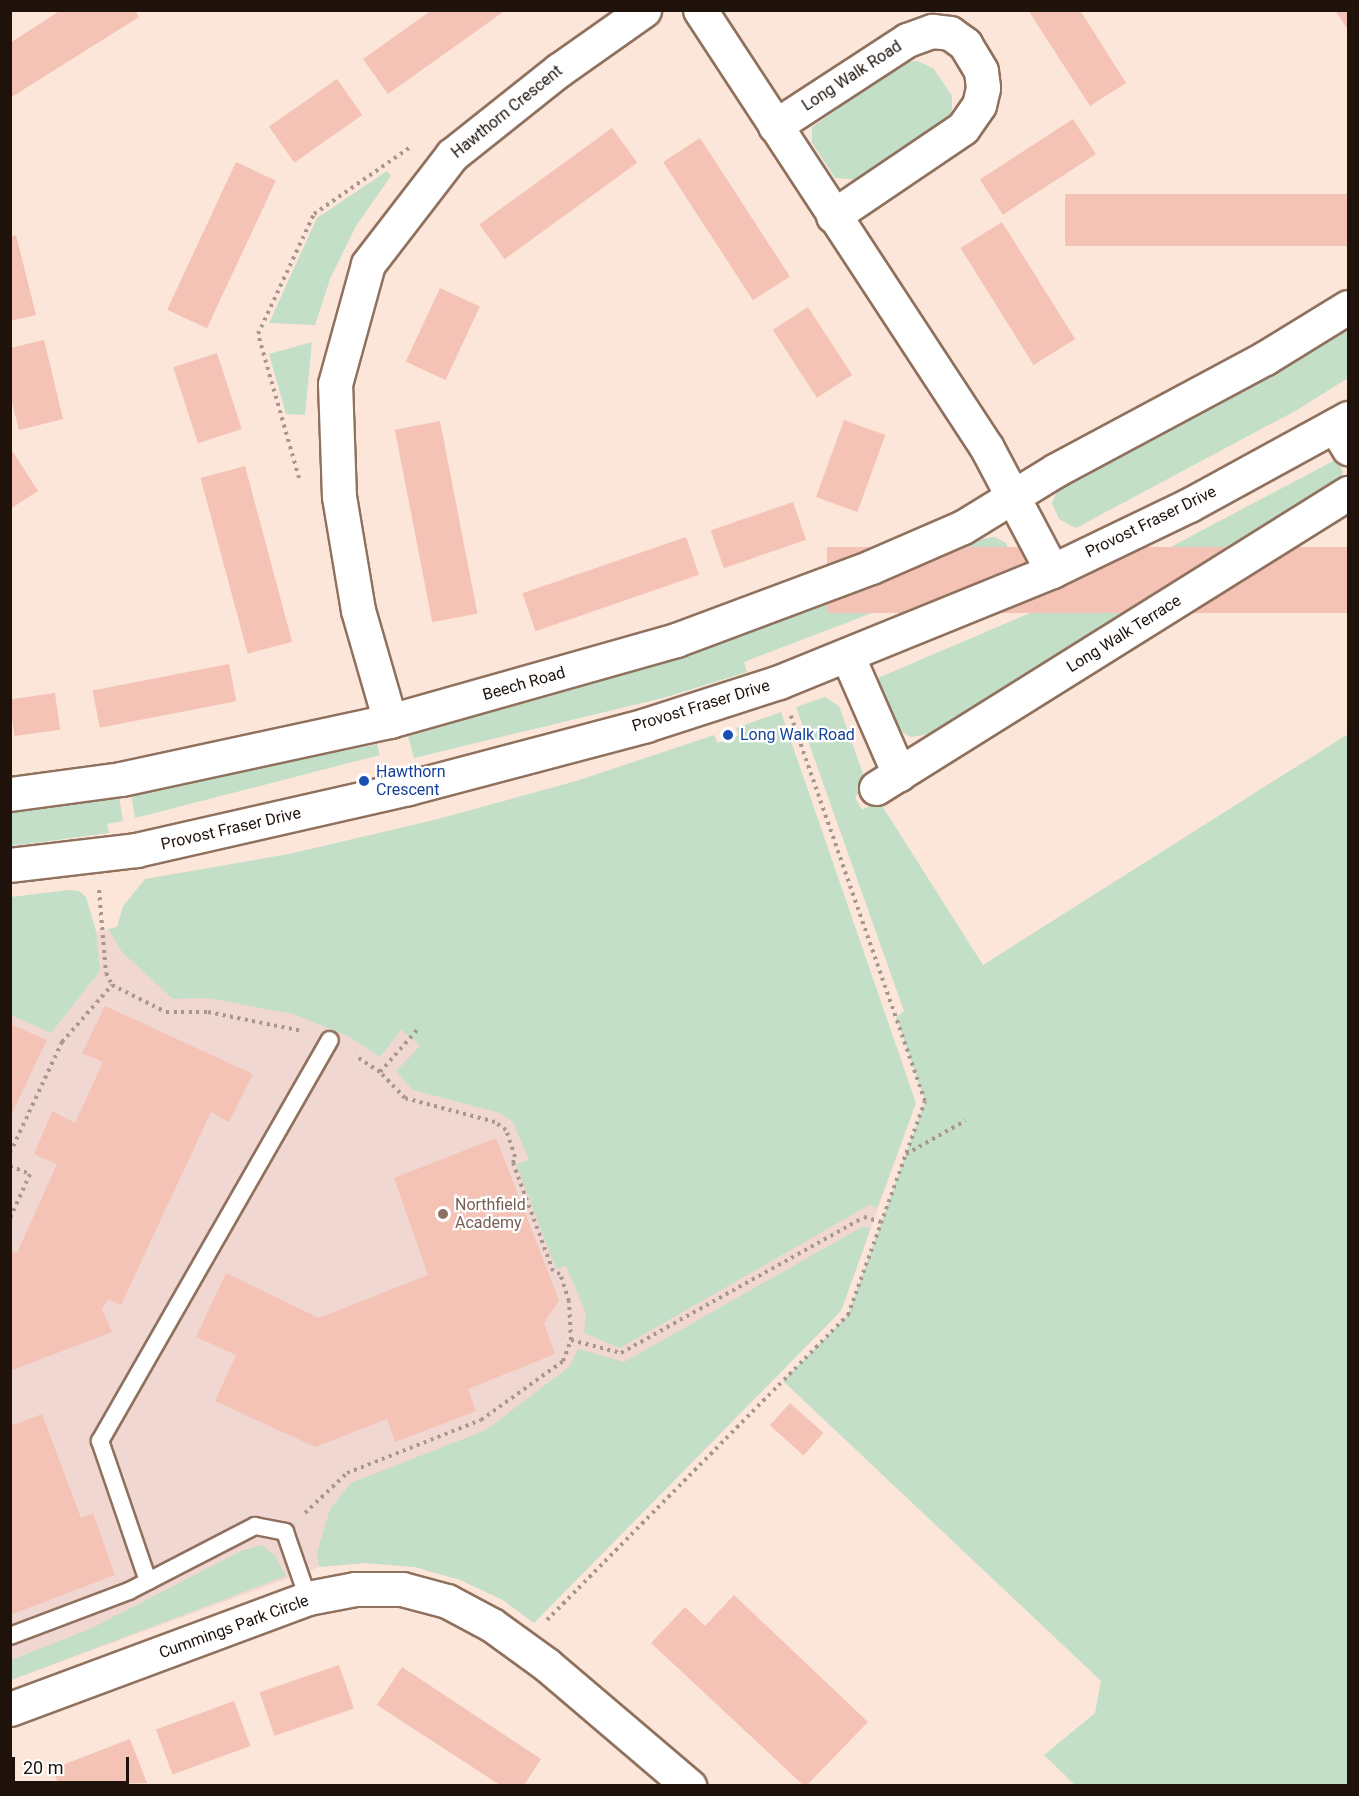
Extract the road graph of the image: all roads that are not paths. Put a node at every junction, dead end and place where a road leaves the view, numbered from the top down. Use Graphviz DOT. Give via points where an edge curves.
graph roads {
  1 [pos="644,10"];
  2 [pos="700,10"];
  3 [pos="775,126"];
  4 [pos="833,216"];
  5 [pos="1348,307"];
  6 [pos="1344,430"];
  7 [pos="1348,493"];
  8 [pos="1013,496"];
  9 [pos="1052,571"];
  10 [pos="848,657"];
  11 [pos="390,721"];
  12 [pos="10,794"];
  13 [pos="10,865"];
  14 [pos="330,1040"];
  15 [pos="148,1581"];
  16 [pos="308,1598"];
  17 [pos="10,1636"];
  18 [pos="10,1709"];
  19 [pos="690,1785"];
  1 -- 11 [label="street, Hawthorn Crescent" via="559,70 452,155 368,264 335,384 339,497 358,610"];
  2 -- 3 [label="street"];
  3 -- 4 [label="street"];
  3 -- 4 [label="street, Long Walk Road" via="907,40 932,32 950,33 965,44 981,71 983,88 979,105 963,128"];
  4 -- 8 [label="street" via="987,448"];
  5 -- 8 [label="street" via="1265,358"];
  6 -- 9 [label="street, Provost Fraser Drive"];
  7 -- 10 [label="street, Long Walk Terrace" via="887,781"];
  8 -- 9 [label="street"];
  8 -- 11 [label="street, Beech Road" via="963,527 676,640"];
  9 -- 10 [label="street, Provost Fraser Drive"];
  10 -- 13 [label="street, Provost Fraser Drive" via="646,725 408,788 96,856"];
  11 -- 12 [label="street, Beech Road" via="122,779"];
  14 -- 15 [label="lane" via="100,1441"];
  15 -- 16 [label="lane" via="255,1527 285,1532"];
  15 -- 17 [label="lane"];
  16 -- 18 [label="street, Cummings Park Circle"];
  16 -- 19 [label="street, Cummings Park Circle" via="355,1589 402,1589 447,1601 492,1625 548,1665"];
}
